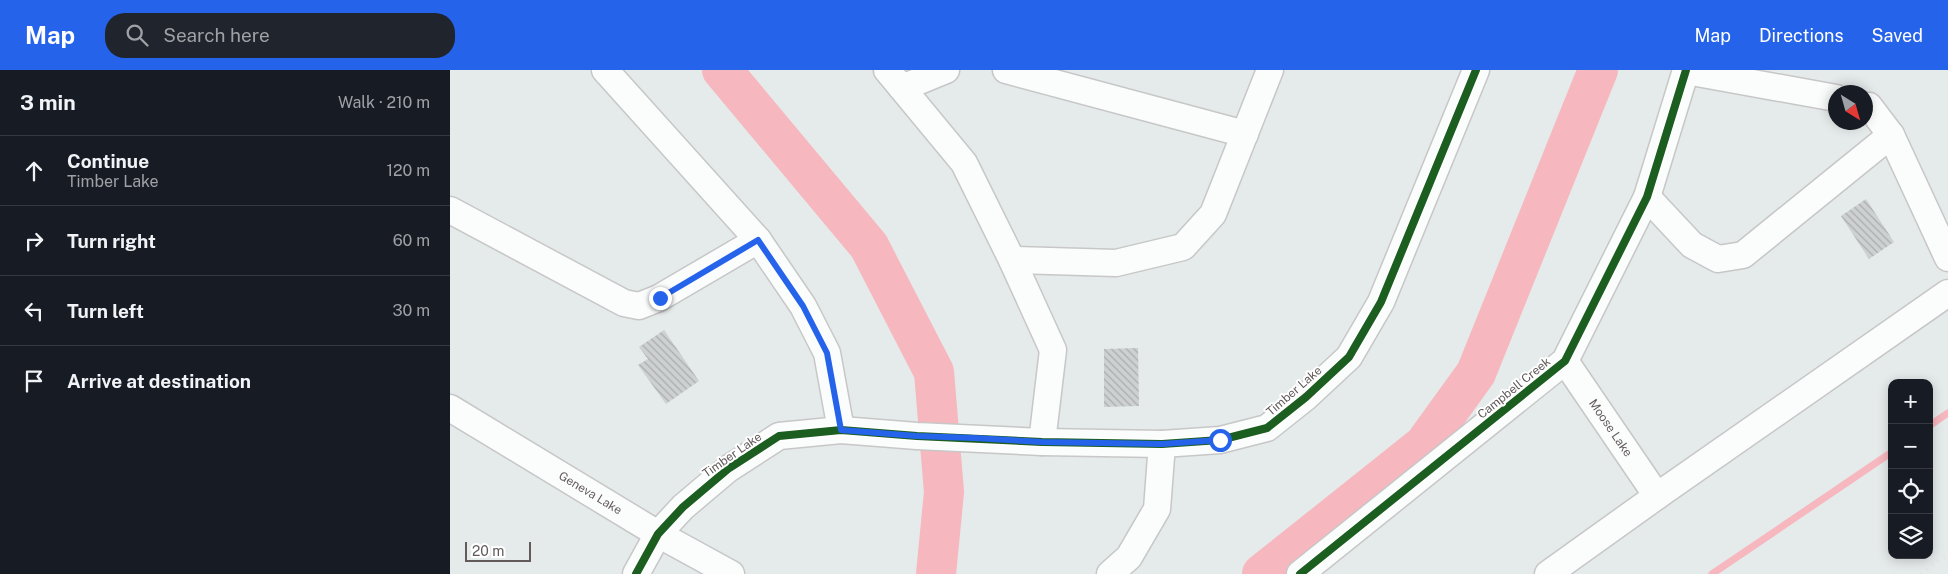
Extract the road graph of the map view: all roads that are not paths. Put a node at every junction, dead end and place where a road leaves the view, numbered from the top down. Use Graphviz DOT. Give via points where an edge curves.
graph roads {
  1 [pos="604,70"];
  2 [pos="946,70"];
  3 [pos="1006,70"];
  4 [pos="1270,70"];
  5 [pos="1476,70"];
  6 [pos="1686,70"];
  7 [pos="894,79"];
  8 [pos="1828,97"];
  9 [pos="1873,112"];
  10 [pos="1245,134"];
  11 [pos="1890,135"];
  12 [pos="1647,197"];
  13 [pos="450,210"];
  14 [pos="758,240"];
  15 [pos="1948,258"];
  16 [pos="1012,260"];
  17 [pos="1948,293"];
  18 [pos="1565,361"];
  19 [pos="450,408"];
  20 [pos="841,430"];
  21 [pos="1042,442"];
  22 [pos="1162,444"];
  23 [pos="1657,496"];
  24 [pos="658,534"];
  25 [pos="636,574"];
  26 [pos="731,574"];
  27 [pos="1110,574"];
  28 [pos="1300,574"];
  29 [pos="1548,574"];
  1 -- 14 [label="street"];
  2 -- 7 [label="street"];
  3 -- 10 [label="street"];
  4 -- 10 [label="street"];
  5 -- 22 [label="street, Timber Lake" via="1381,302 1349,356 1267,428 1220,440"];
  6 -- 8 [label="street"];
  6 -- 12 [label="street, Campbell Creek"];
  7 -- 16 [label="street" via="964,162"];
  9 -- 11 [label="street"];
  10 -- 16 [label="street" via="1213,214 1183,247 1116,263"];
  11 -- 12 [label="street" via="1743,255 1718,259 1692,245"];
  11 -- 15 [label="street"];
  12 -- 18 [label="street, Campbell Creek"];
  13 -- 14 [label="street" via="624,303 639,306 660,298"];
  14 -- 20 [label="street" via="803,306 827,353"];
  16 -- 21 [label="street" via="1053,350"];
  17 -- 23 [label="street"];
  18 -- 23 [label="street, Moose Lake"];
  18 -- 28 [label="street, Campbell Creek"];
  19 -- 24 [label="street, Geneva Lake"];
  20 -- 21 [label="street, Timber Lake"];
  20 -- 24 [label="street, Timber Lake" via="779,436 728,469 683,507"];
  21 -- 22 [label="street, Timber Lake"];
  22 -- 27 [label="street" via="1157,509 1129,557"];
  23 -- 29 [label="street"];
  24 -- 25 [label="street, Timber Lake"];
  24 -- 26 [label="street, Geneva Lake"];
}
